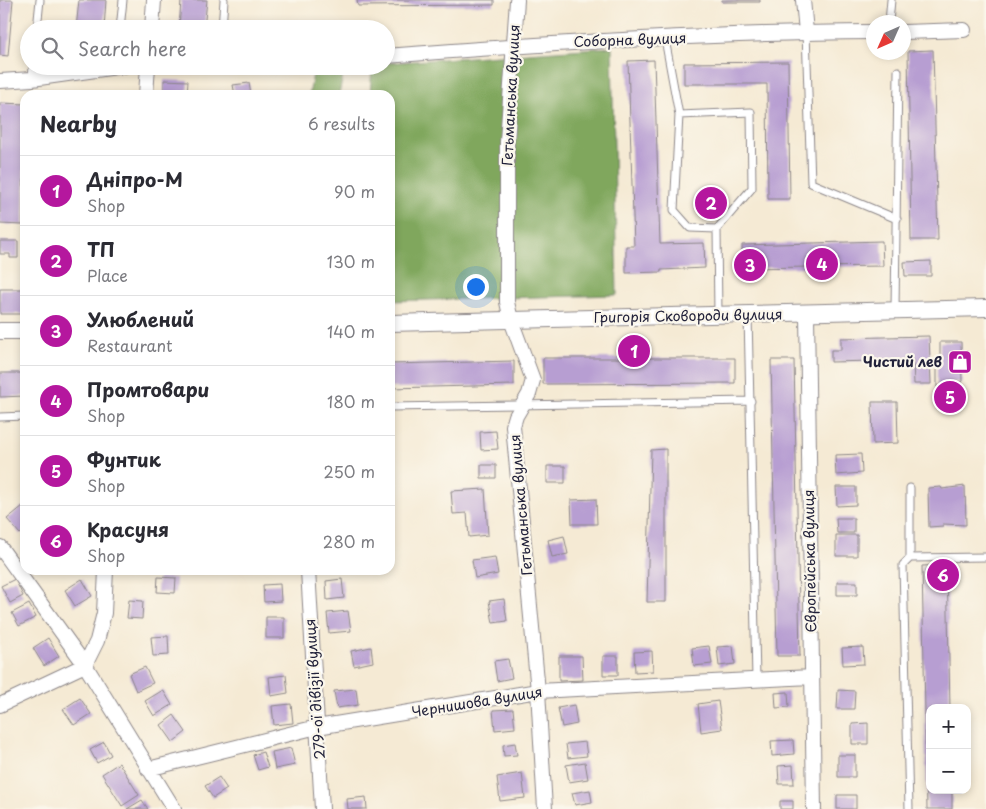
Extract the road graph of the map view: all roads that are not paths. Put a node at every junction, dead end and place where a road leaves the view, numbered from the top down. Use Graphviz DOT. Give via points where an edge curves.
graph roads {
  1 [pos="40,0"];
  2 [pos="123,0"];
  3 [pos="154,0"];
  4 [pos="224,0"];
  5 [pos="517,0"];
  6 [pos="803,0"];
  7 [pos="891,0"];
  8 [pos="889,15"];
  9 [pos="38,20"];
  10 [pos="121,20"];
  11 [pos="153,20"];
  12 [pos="223,20"];
  13 [pos="964,30"];
  14 [pos="806,32"];
  15 [pos="866,32"];
  16 [pos="911,32"];
  17 [pos="665,39"];
  18 [pos="513,46"];
  19 [pos="395,55"];
  20 [pos="898,71"];
  21 [pos="25,75"];
  22 [pos="147,75"];
  23 [pos="0,81"];
  24 [pos="146,90"];
  25 [pos="679,115"];
  26 [pos="897,219"];
  27 [pos="717,229"];
  28 [pos="986,308"];
  29 [pos="895,310"];
  30 [pos="748,314"];
  31 [pos="807,314"];
  32 [pos="718,315"];
  33 [pos="511,320"];
  34 [pos="395,323"];
  35 [pos="0,331"];
  36 [pos="20,331"];
  37 [pos="751,401"];
  38 [pos="523,405"];
  39 [pos="395,407"];
  40 [pos="20,416"];
  41 [pos="0,417"];
  42 [pos="910,488"];
  43 [pos="0,547"];
  44 [pos="986,557"];
  45 [pos="910,558"];
  46 [pos="106,575"];
  47 [pos="308,575"];
  48 [pos="85,666"];
  49 [pos="811,676"];
  50 [pos="756,680"];
  51 [pos="538,691"];
  52 [pos="0,706"];
  53 [pos="317,727"];
  54 [pos="148,769"];
  55 [pos="174,809"];
  56 [pos="322,809"];
  57 [pos="545,809"];
  58 [pos="814,809"];
  59 [pos="909,809"];
  1 -- 9 [label="lane"];
  2 -- 10 [label="lane"];
  3 -- 11 [label="street"];
  4 -- 12 [label="lane"];
  5 -- 18 [label="street, Гетьманська вулиця"];
  6 -- 14 [label="street"];
  7 -- 8 [label="lane"];
  13 -- 16 [label="street"];
  14 -- 15 [label="street, Соборна вулиця"];
  14 -- 17 [label="street, Соборна вулиця"];
  14 -- 26 [label="lane" via="812,183"];
  17 -- 18 [label="street, Соборна вулиця"];
  17 -- 25 [label="lane"];
  18 -- 19 [label="street, Соборна вулиця"];
  18 -- 33 [label="street, Гетьманська вулиця" via="507,142 507,302"];
  20 -- 26 [label="lane"];
  21 -- 23 [label="street"];
  22 -- 24 [label="street"];
  25 -- 27 [label="lane" via="674,210 690,228"];
  25 -- 27 [label="lane" via="751,112 752,188"];
  26 -- 29 [label="lane"];
  27 -- 32 [label="lane"];
  28 -- 29 [label="street, Григорія Сковороди вулиця"];
  29 -- 31 [label="street, Григорія Сковороди вулиця"];
  30 -- 31 [label="street, Григорія Сковороди вулиця"];
  30 -- 32 [label="street, Григорія Сковороди вулиця"];
  30 -- 37 [label="lane"];
  31 -- 49 [label="street, Європейська вулиця"];
  32 -- 33 [label="street, Григорія Сковороди вулиця"];
  33 -- 34 [label="street, Григорія Сковороди вулиця"];
  33 -- 38 [label="street, Гетьманська вулиця" via="533,380"];
  35 -- 36 [label="street"];
  37 -- 38 [label="lane"];
  37 -- 50 [label="lane"];
  38 -- 39 [label="lane"];
  38 -- 51 [label="street, Гетьманська вулиця" via="513,426"];
  40 -- 41 [label="lane"];
  42 -- 45 [label="lane"];
  43 -- 48 [label="street"];
  44 -- 45 [label="lane"];
  45 -- 59 [label="lane" via="903,565"];
  46 -- 48 [label="street" via="104,613 97,641"];
  47 -- 53 [label="street, 279-ої дівізії вулиця"];
  48 -- 52 [label="street"];
  48 -- 54 [label="street"];
  49 -- 50 [label="street, Чернишова вулиця"];
  49 -- 58 [label="street, Європейська вулиця"];
  50 -- 51 [label="street, Чернишова вулиця"];
  51 -- 53 [label="street, Чернишова вулиця"];
  51 -- 57 [label="street, Гетьманська вулиця"];
  53 -- 54 [label="street, Чернишова вулиця"];
  53 -- 56 [label="street, 279-ої дівізії вулиця"];
  54 -- 55 [label="street"];
}
